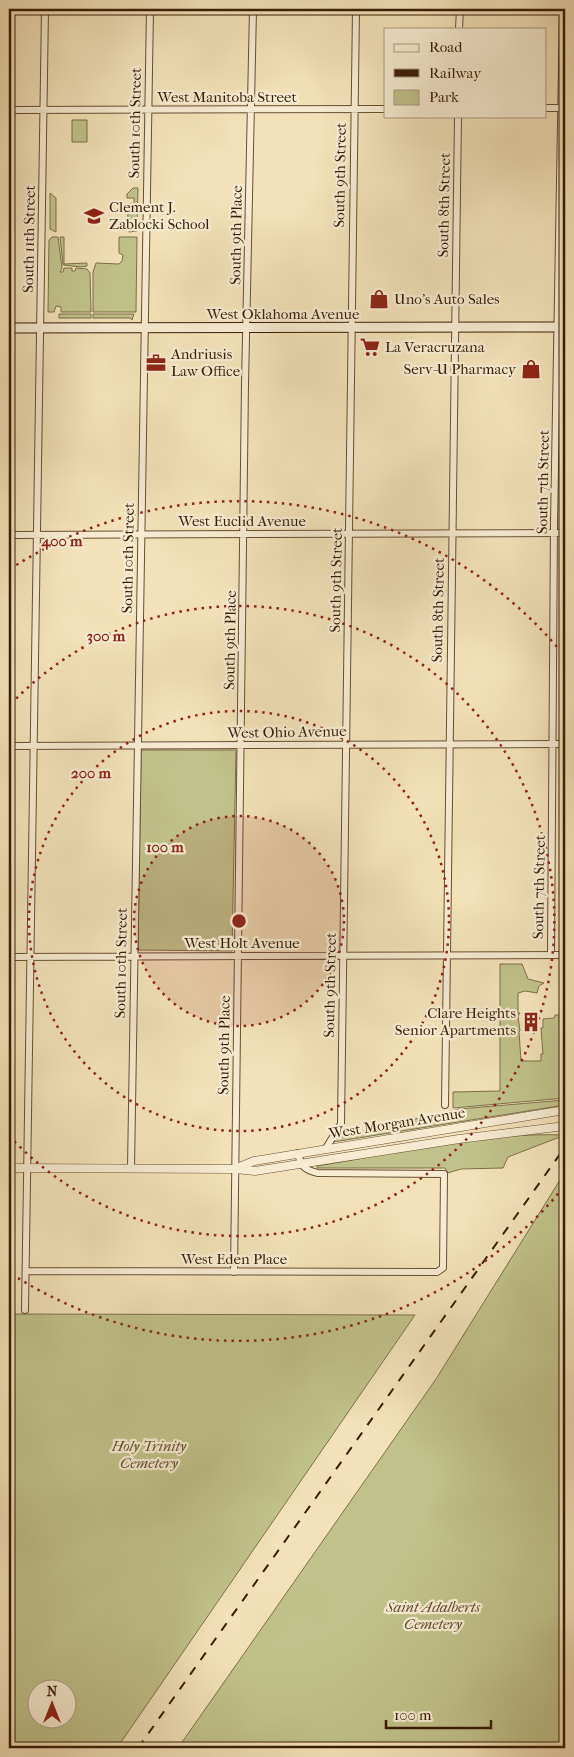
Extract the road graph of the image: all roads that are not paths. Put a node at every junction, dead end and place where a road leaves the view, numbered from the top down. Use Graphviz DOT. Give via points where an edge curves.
graph roads {
  1 [pos="45,9"];
  2 [pos="150,9"];
  3 [pos="253,9"];
  4 [pos="356,9"];
  5 [pos="460,9"];
  6 [pos="563,9"];
  7 [pos="459,28"];
  8 [pos="546,108"];
  9 [pos="563,108"];
  10 [pos="354,109"];
  11 [pos="384,109"];
  12 [pos="9,110"];
  13 [pos="44,110"];
  14 [pos="148,110"];
  15 [pos="251,110"];
  16 [pos="458,118"];
  17 [pos="565,320"];
  18 [pos="247,327"];
  19 [pos="350,327"];
  20 [pos="454,327"];
  21 [pos="9,328"];
  22 [pos="40,328"];
  23 [pos="143,328"];
  24 [pos="561,329"];
  25 [pos="244,533"];
  26 [pos="350,533"];
  27 [pos="452,533"];
  28 [pos="554,533"];
  29 [pos="565,533"];
  30 [pos="9,535"];
  31 [pos="38,535"];
  32 [pos="140,535"];
  33 [pos="345,744"];
  34 [pos="449,744"];
  35 [pos="553,744"];
  36 [pos="565,744"];
  37 [pos="241,745"];
  38 [pos="9,746"];
  39 [pos="34,746"];
  40 [pos="138,746"];
  41 [pos="343,955"];
  42 [pos="446,955"];
  43 [pos="551,955"];
  44 [pos="565,955"];
  45 [pos="134,956"];
  46 [pos="238,956"];
  47 [pos="9,957"];
  48 [pos="30,957"];
  49 [pos="445,1104"];
  50 [pos="565,1110"];
  51 [pos="565,1126"];
  52 [pos="326,1148"];
  53 [pos="298,1153"];
  54 [pos="300,1164"];
  55 [pos="9,1168"];
  56 [pos="27,1168"];
  57 [pos="131,1168"];
  58 [pos="235,1168"];
  59 [pos="26,1271"];
  60 [pos="234,1272"];
  61 [pos="25,1310"];
  1 -- 13 [label="street, South 11th Street"];
  2 -- 14 [label="street, South 10th Street"];
  3 -- 15 [label="street, South 9th Place"];
  4 -- 10 [label="street, South 9th Street"];
  5 -- 7 [label="street"];
  6 -- 9 [label="street, South 7th Street"];
  8 -- 9 [label="street"];
  9 -- 24 [label="street, South 7th Street"];
  10 -- 11 [label="street, West Manitoba Street"];
  10 -- 15 [label="street, West Manitoba Street"];
  10 -- 19 [label="street, South 9th Street"];
  12 -- 13 [label="street, West Manitoba Street"];
  13 -- 14 [label="street, West Manitoba Street"];
  13 -- 22 [label="street, South 11th Street"];
  14 -- 15 [label="street, West Manitoba Street"];
  14 -- 23 [label="street, South 10th Street"];
  15 -- 18 [label="street, South 9th Place"];
  16 -- 20 [label="street, South 8th Street"];
  17 -- 24 [label="main road"];
  18 -- 19 [label="main road, West Oklahoma Avenue"];
  18 -- 23 [label="main road, West Oklahoma Avenue"];
  18 -- 25 [label="street, South 9th Place"];
  19 -- 20 [label="main road, West Oklahoma Avenue"];
  19 -- 26 [label="street, South 9th Street"];
  20 -- 24 [label="main road, West Oklahoma Avenue"];
  20 -- 27 [label="street, South 8th Street"];
  21 -- 22 [label="main road, West Oklahoma Avenue"];
  22 -- 23 [label="main road, West Oklahoma Avenue"];
  22 -- 31 [label="street, South 11th Street"];
  23 -- 32 [label="street, South 10th Street"];
  24 -- 28 [label="street, South 7th Street"];
  25 -- 26 [label="street, West Euclid Avenue"];
  25 -- 32 [label="street, West Euclid Avenue"];
  25 -- 37 [label="street, South 9th Place"];
  26 -- 27 [label="street, West Euclid Avenue"];
  26 -- 33 [label="street, South 9th Street"];
  27 -- 28 [label="street, West Euclid Avenue"];
  27 -- 34 [label="street, South 8th Street"];
  28 -- 29 [label="street, West Euclid Avenue"];
  28 -- 35 [label="street, South 7th Street"];
  30 -- 31 [label="street, West Euclid Avenue"];
  31 -- 32 [label="street, West Euclid Avenue"];
  31 -- 39 [label="street, South 11th Street"];
  32 -- 40 [label="street, South 10th Street"];
  33 -- 34 [label="street, West Ohio Avenue"];
  33 -- 37 [label="street, West Ohio Avenue"];
  33 -- 41 [label="street, South 9th Street"];
  34 -- 35 [label="street, West Ohio Avenue"];
  34 -- 42 [label="street, South 8th Street"];
  35 -- 36 [label="street, West Ohio Avenue"];
  35 -- 43 [label="street, South 7th Street"];
  37 -- 40 [label="street, West Ohio Avenue"];
  37 -- 46 [label="street, South 9th Place"];
  38 -- 39 [label="street, West Ohio Avenue"];
  39 -- 40 [label="street, West Ohio Avenue"];
  39 -- 48 [label="street, South 11th Street"];
  40 -- 45 [label="street, South 10th Street"];
  41 -- 42 [label="street, West Holt Avenue"];
  41 -- 46 [label="street, West Holt Avenue"];
  41 -- 52 [label="street, South 9th Street" via="341,1124"];
  42 -- 43 [label="street, West Holt Avenue"];
  42 -- 49 [label="street, South 8th Street"];
  43 -- 44 [label="street, West Holt Avenue"];
  45 -- 46 [label="street, West Holt Avenue"];
  45 -- 48 [label="street, West Holt Avenue"];
  45 -- 57 [label="street, South 10th Street"];
  46 -- 58 [label="street, South 9th Place"];
  47 -- 48 [label="street, West Holt Avenue"];
  48 -- 56 [label="street, South 11th Street"];
  50 -- 52 [label="street, West Morgan Avenue"];
  51 -- 54 [label="street, West Morgan Avenue"];
  52 -- 53 [label="street, West Morgan Avenue"];
  53 -- 54 [label="street"];
  53 -- 58 [label="street, West Morgan Avenue"];
  54 -- 58 [label="street, West Morgan Avenue" via="255,1171"];
  54 -- 60 [label="street, West Eden Place" via="306,1170 318,1173 444,1174 442,1270"];
  55 -- 56 [label="street, West Morgan Avenue"];
  56 -- 57 [label="street, West Morgan Avenue"];
  56 -- 59 [label="street, South 11th Street"];
  57 -- 58 [label="street, West Morgan Avenue"];
  58 -- 60 [label="street, South 9th Place"];
  59 -- 60 [label="street, West Eden Place"];
  59 -- 61 [label="street, South 11th Street"];
}
